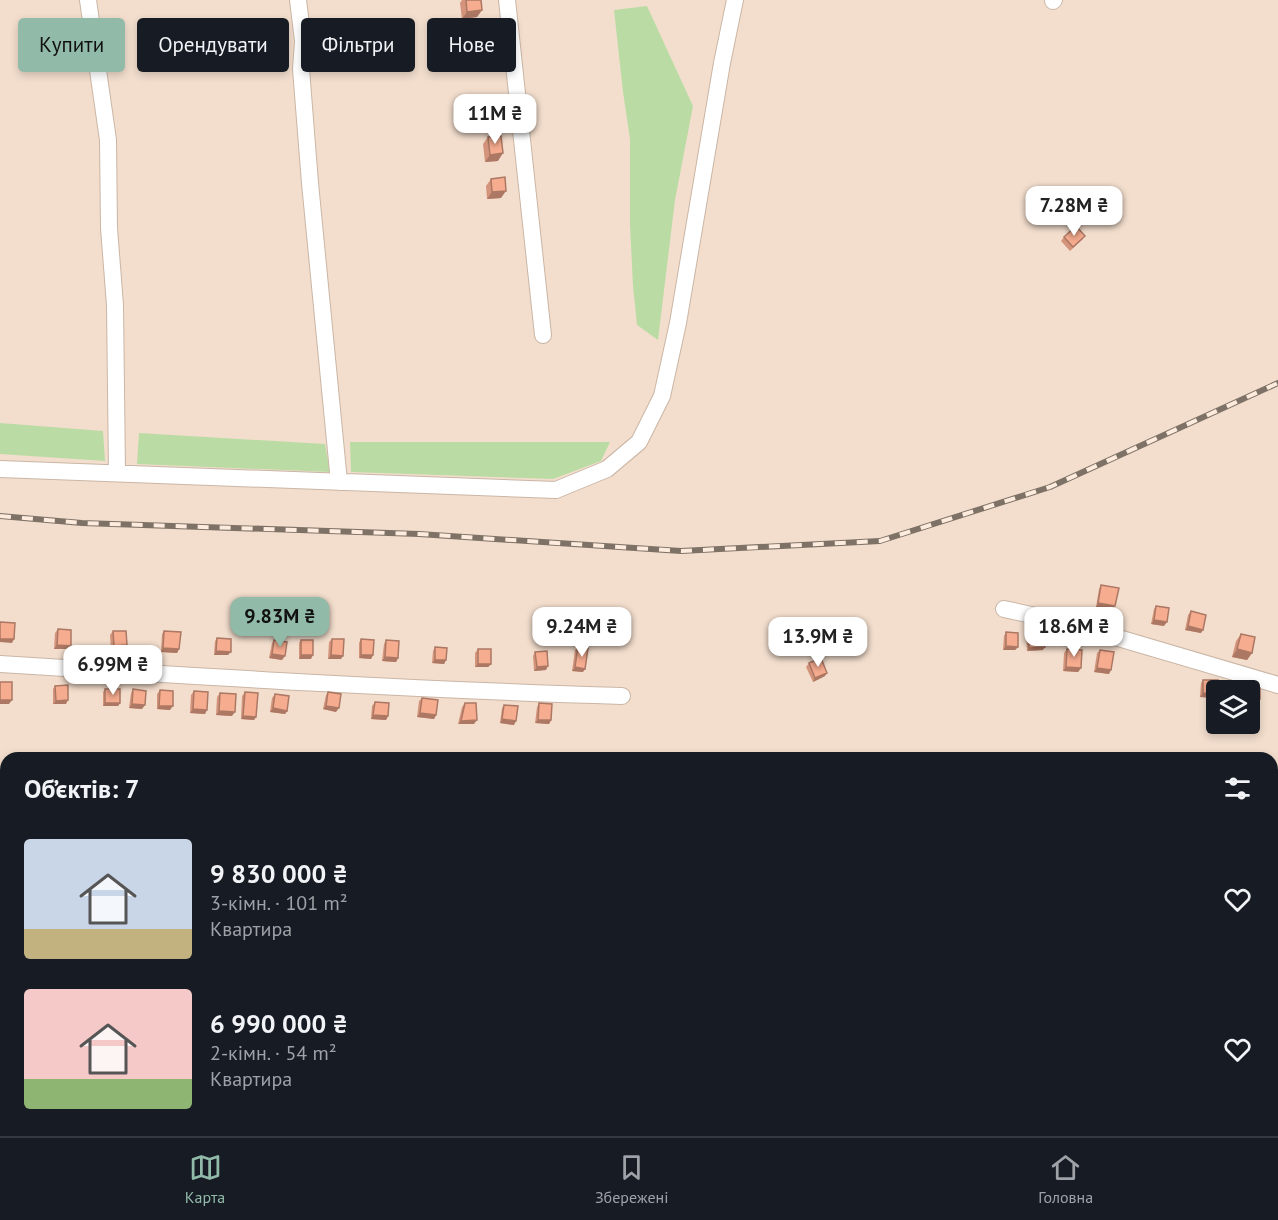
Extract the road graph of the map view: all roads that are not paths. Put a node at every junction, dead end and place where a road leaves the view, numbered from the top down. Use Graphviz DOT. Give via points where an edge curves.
graph roads {
  1 [pos="88,0"];
  2 [pos="298,0"];
  3 [pos="507,0"];
  4 [pos="735,0"];
  5 [pos="543,335"];
  6 [pos="0,469"];
  7 [pos="117,473"];
  8 [pos="339,482"];
  9 [pos="1004,609"];
  10 [pos="0,664"];
  11 [pos="1278,685"];
  12 [pos="622,696"];
  1 -- 7 [label="street" via="108,140"];
  2 -- 8 [label="street" via="309,183"];
  3 -- 5 [label="street"];
  4 -- 8 [label="street" via="678,323 662,396 639,442 607,469 556,490"];
  6 -- 7 [label="street"];
  7 -- 8 [label="street"];
  9 -- 11 [label="street" via="1064,622"];
  10 -- 12 [label="street"];
}
